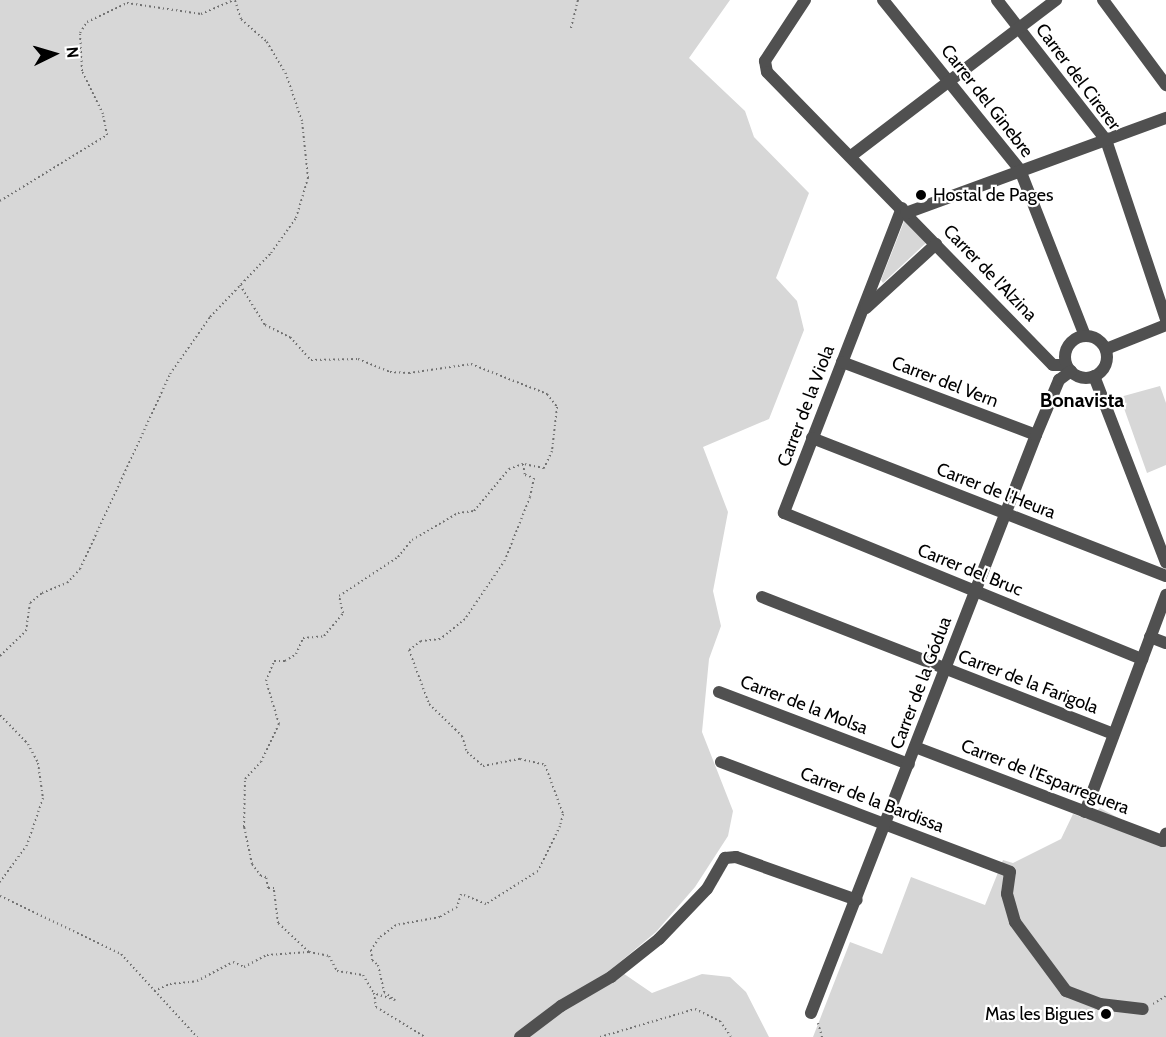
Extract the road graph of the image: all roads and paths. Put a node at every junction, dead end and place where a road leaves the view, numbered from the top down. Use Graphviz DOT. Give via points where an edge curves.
graph roads {
  1 [pos="235,0"];
  2 [pos="578,0"];
  3 [pos="805,0"];
  4 [pos="883,0"];
  5 [pos="997,0"];
  6 [pos="1056,0"];
  7 [pos="1103,0"];
  8 [pos="570,28"];
  9 [pos="1018,29"];
  10 [pos="948,81"];
  11 [pos="1166,85"];
  12 [pos="1166,118"];
  13 [pos="1106,140"];
  14 [pos="851,156"];
  15 [pos="1020,171"];
  16 [pos="0,201"];
  17 [pos="904,210"];
  18 [pos="936,244"];
  19 [pos="240,285"];
  20 [pos="863,311"];
  21 [pos="1166,319"];
  22 [pos="1166,325"];
  23 [pos="1085,336"];
  24 [pos="1106,349"];
  25 [pos="842,362"];
  26 [pos="1069,368"];
  27 [pos="1094,376"];
  28 [pos="1036,435"];
  29 [pos="813,438"];
  30 [pos="523,464"];
  31 [pos="784,513"];
  32 [pos="1007,515"];
  33 [pos="1166,562"];
  34 [pos="1166,576"];
  35 [pos="976,592"];
  36 [pos="1166,595"];
  37 [pos="762,597"];
  38 [pos="1150,637"];
  39 [pos="1166,643"];
  40 [pos="0,656"];
  41 [pos="1142,659"];
  42 [pos="946,670"];
  43 [pos="719,692"];
  44 [pos="0,715"];
  45 [pos="1113,734"];
  46 [pos="915,747"];
  47 [pos="721,762"];
  48 [pos="909,764"];
  49 [pos="1085,812"];
  50 [pos="886,824"];
  51 [pos="1165,837"];
  52 [pos="0,882"];
  53 [pos="0,896"];
  54 [pos="857,900"];
  55 [pos="309,952"];
  56 [pos="154,991"];
  57 [pos="374,993"];
  58 [pos="1166,996"];
  59 [pos="1143,1009"];
  60 [pos="811,1013"];
  61 [pos="197,1037"];
  62 [pos="425,1037"];
  63 [pos="520,1037"];
  64 [pos="600,1037"];
  65 [pos="731,1037"];
  66 [pos="822,1037"];
  1 -- 16 [label="path" via="201,14 127,3 87,22 80,33 82,71 103,114 107,135"];
  1 -- 19 [label="path" via="241,19 266,41 286,74 302,121 308,178 296,218 271,253"];
  2 -- 8 [label="path"];
  3 -- 14 [label="street, Carrer de l'Alzina" via="765,61 765,69"];
  4 -- 10 [label="street, Carrer del Ginebre"];
  5 -- 9 [label="street, Carrer del Cirerer"];
  6 -- 9 [label="street"];
  7 -- 11 [label="street"];
  9 -- 10 [label="street"];
  9 -- 13 [label="street, Carrer del Cirerer"];
  10 -- 14 [label="street"];
  10 -- 15 [label="street, Carrer del Ginebre"];
  12 -- 13 [label="street"];
  13 -- 15 [label="street"];
  13 -- 21 [label="street, Carrer del Cirerer"];
  14 -- 17 [label="street, Carrer de l'Alzina"];
  15 -- 17 [label="street"];
  15 -- 23 [label="street, Carrer del Ginebre"];
  17 -- 18 [label="street, Carrer de l'Alzina"];
  17 -- 20 [label="street, Carrer de la Viola"];
  18 -- 20 [label="street, Carrer de la Viola"];
  18 -- 26 [label="street, Carrer de l'Alzina" via="1053,365"];
  19 -- 30 [label="path" via="265,325 290,337 311,360 358,359 390,372 410,373 471,364 547,394 557,407 552,451 544,468"];
  19 -- 40 [label="path" via="210,317 170,374 80,569 67,583 42,592 30,603 26,631"];
  20 -- 25 [label="street, Carrer de la Viola"];
  22 -- 24 [label="street"];
  23 -- 24 [label="street" via="1101,342"];
  23 -- 26 [label="street" via="1068,345"];
  24 -- 27 [label="street" via="1107,360"];
  25 -- 28 [label="street, Carrer del Vern"];
  25 -- 29 [label="street, Carrer de la Viola"];
  26 -- 27 [label="street" via="1082,378"];
  26 -- 28 [label="street, Carrer de la Gódua" via="1059,380"];
  27 -- 33 [label="street"];
  28 -- 32 [label="street, Carrer de la Gódua"];
  29 -- 31 [label="street, Carrer de la Viola"];
  29 -- 32 [label="street, Carrer de l'Heura"];
  30 -- 55 [label="path" via="510,469 474,511 458,513 412,540 398,557 339,596 343,613 324,636 303,638 296,654 285,661 274,661 266,681 279,724 261,762 245,779 244,827 252,864 266,877 268,888 274,888 278,923"];
  30 -- 57 [label="path" via="525,475 534,478 505,560 465,619 440,639 421,641 409,650 429,704 462,736 467,752 483,766 520,759 545,765 563,814 560,825 538,871 486,904 460,894 457,908 440,917 396,925 379,938 371,950 372,960 378,965 384,992 395,1000"];
  31 -- 35 [label="street, Carrer del Bruc"];
  32 -- 34 [label="street, Carrer de l'Heura"];
  32 -- 35 [label="street, Carrer de la Gódua"];
  35 -- 41 [label="street, Carrer del Bruc"];
  35 -- 42 [label="street, Carrer de la Gódua"];
  36 -- 38 [label="street"];
  37 -- 42 [label="street, Carrer de la Farigola"];
  38 -- 39 [label="street"];
  38 -- 41 [label="street"];
  41 -- 45 [label="street"];
  42 -- 45 [label="street, Carrer de la Farigola"];
  42 -- 46 [label="street, Carrer de la Gódua"];
  43 -- 48 [label="street, Carrer de la Molsa"];
  44 -- 52 [label="path" via="28,744 38,763 43,798 27,845"];
  45 -- 49 [label="street"];
  46 -- 48 [label="street, Carrer de la Gódua"];
  46 -- 49 [label="street, Carrer de l'Esparreguera"];
  47 -- 50 [label="street, Carrer de la Bardissa"];
  48 -- 50 [label="street, Carrer de la Gódua"];
  49 -- 51 [label="street, Carrer de l'Esparreguera"];
  50 -- 54 [label="street, Carrer de la Gódua"];
  50 -- 59 [label="street, Carrer de la Bardissa" via="1010,872 1007,894 1015,922 1066,991 1100,1004"];
  53 -- 56 [label="path" via="121,954"];
  54 -- 60 [label="street, Carrer de la Gódua"];
  54 -- 63 [label="street" via="736,857 725,858 707,889 659,939 611,977 561,1006"];
  55 -- 56 [label="path" via="267,955 244,968 233,962 197,981"];
  55 -- 57 [label="path" via="329,956 337,971 363,975"];
  56 -- 61 [label="path"];
  57 -- 62 [label="path" via="376,1007"];
  58 -- 59 [label="path"];
  60 -- 66 [label="path"];
  64 -- 65 [label="path" via="695,1009 720,1021"];
}
